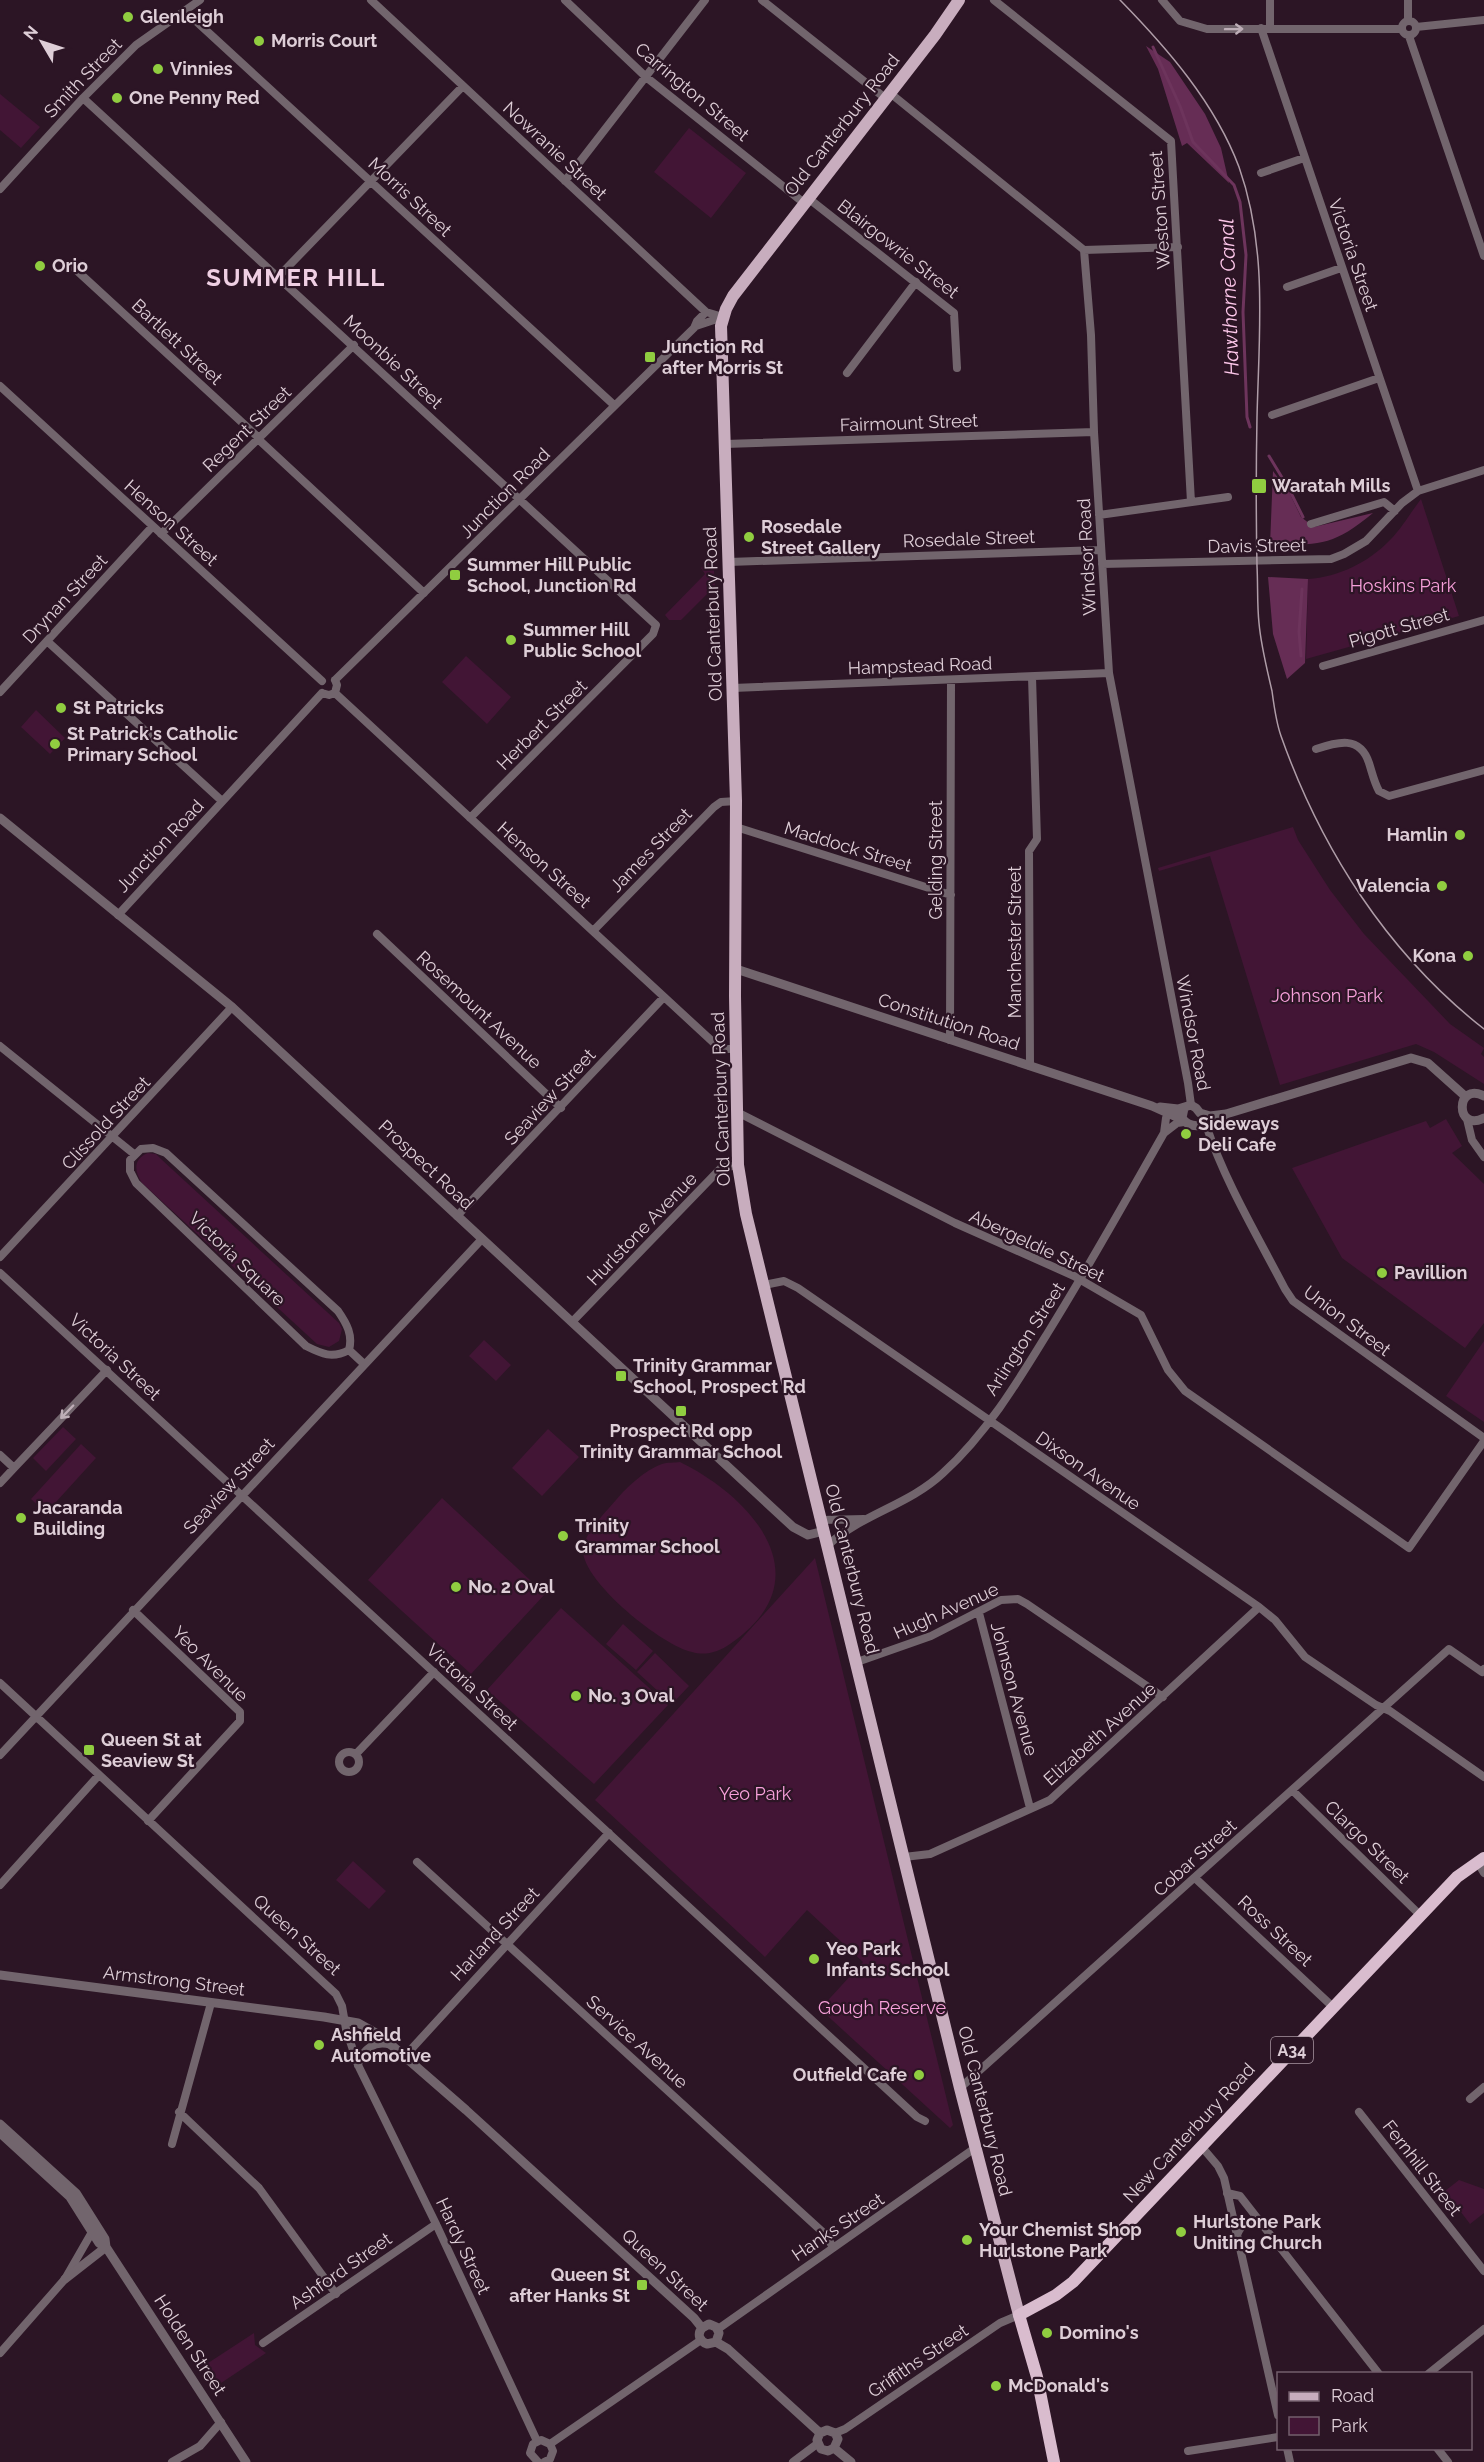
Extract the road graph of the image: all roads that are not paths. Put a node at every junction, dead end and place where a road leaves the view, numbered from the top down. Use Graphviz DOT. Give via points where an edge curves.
graph roads {
  1 [pos="200,0"];
  2 [pos="371,0"];
  3 [pos="565,0"];
  4 [pos="705,0"];
  5 [pos="762,0"];
  6 [pos="959,0"];
  7 [pos="994,0"];
  8 [pos="1162,0"];
  9 [pos="1270,0"];
  10 [pos="1408,0"];
  11 [pos="185,11"];
  12 [pos="1484,20"];
  13 [pos="1408,21"];
  14 [pos="1416,27"];
  15 [pos="1265,28"];
  16 [pos="1401,29"];
  17 [pos="1409,36"];
  18 [pos="646,77"];
  19 [pos="463,86"];
  20 [pos="887,95"];
  21 [pos="83,98"];
  22 [pos="1304,158"];
  23 [pos="1261,173"];
  24 [pos="371,181"];
  25 [pos="565,181"];
  26 [pos="0,189"];
  27 [pos="806,200"];
  28 [pos="1178,247"];
  29 [pos="1084,250"];
  30 [pos="1484,256"];
  31 [pos="74,268"];
  32 [pos="1341,268"];
  33 [pos="279,276"];
  34 [pos="916,282"];
  35 [pos="1287,287"];
  36 [pos="706,312"];
  37 [pos="723,317"];
  38 [pos="696,326"];
  39 [pos="354,345"];
  40 [pos="957,368"];
  41 [pos="847,373"];
  42 [pos="1379,378"];
  43 [pos="0,386"];
  44 [pos="614,405"];
  45 [pos="1272,415"];
  46 [pos="1094,432"];
  47 [pos="258,439"];
  48 [pos="725,444"];
  49 [pos="1484,470"];
  50 [pos="1418,491"];
  51 [pos="1228,496"];
  52 [pos="519,499"];
  53 [pos="1191,502"];
  54 [pos="1395,511"];
  55 [pos="1099,515"];
  56 [pos="1311,524"];
  57 [pos="152,527"];
  58 [pos="161,534"];
  59 [pos="1101,550"];
  60 [pos="729,562"];
  61 [pos="1102,564"];
  62 [pos="424,593"];
  63 [pos="1484,620"];
  64 [pos="656,625"];
  65 [pos="47,641"];
  66 [pos="1323,666"];
  67 [pos="1108,673"];
  68 [pos="1032,677"];
  69 [pos="335,680"];
  70 [pos="951,680"];
  71 [pos="322,681"];
  72 [pos="733,688"];
  73 [pos="0,692"];
  74 [pos="322,693"];
  75 [pos="335,693"];
  76 [pos="1316,749"];
  77 [pos="1484,770"];
  78 [pos="222,801"];
  79 [pos="736,801"];
  80 [pos="0,818"];
  81 [pos="470,818"];
  82 [pos="736,827"];
  83 [pos="951,895"];
  84 [pos="118,915"];
  85 [pos="593,931"];
  86 [pos="377,934"];
  87 [pos="736,969"];
  88 [pos="664,997"];
  89 [pos="232,1007"];
  90 [pos="950,1040"];
  91 [pos="0,1046"];
  92 [pos="737,1049"];
  93 [pos="1030,1066"];
  94 [pos="1484,1096"];
  95 [pos="1466,1097"];
  96 [pos="1187,1107"];
  97 [pos="561,1108"];
  98 [pos="1169,1111"];
  99 [pos="737,1112"];
  100 [pos="1200,1113"];
  101 [pos="1226,1114"];
  102 [pos="1484,1118"];
  103 [pos="1467,1119"];
  104 [pos="1187,1122"];
  105 [pos="1206,1125"];
  106 [pos="1164,1133"];
  107 [pos="114,1136"];
  108 [pos="134,1154"];
  109 [pos="1484,1157"];
  110 [pos="738,1165"];
  111 [pos="458,1216"];
  112 [pos="482,1239"];
  113 [pos="0,1257"];
  114 [pos="0,1273"];
  115 [pos="1080,1280"];
  116 [pos="764,1285"];
  117 [pos="572,1322"];
  118 [pos="349,1350"];
  119 [pos="364,1364"];
  120 [pos="107,1370"];
  121 [pos="989,1421"];
  122 [pos="1484,1439"];
  123 [pos="0,1455"];
  124 [pos="14,1468"];
  125 [pos="0,1483"];
  126 [pos="241,1494"];
  127 [pos="865,1519"];
  128 [pos="822,1526"];
  129 [pos="828,1545"];
  130 [pos="1259,1607"];
  131 [pos="134,1610"];
  132 [pos="979,1613"];
  133 [pos="856,1662"];
  134 [pos="1484,1669"];
  135 [pos="434,1672"];
  136 [pos="0,1683"];
  137 [pos="1163,1697"];
  138 [pos="1383,1708"];
  139 [pos="36,1716"];
  140 [pos="356,1754"];
  141 [pos="0,1755"];
  142 [pos="99,1775"];
  143 [pos="1484,1777"];
  144 [pos="1293,1791"];
  145 [pos="1030,1808"];
  146 [pos="148,1821"];
  147 [pos="609,1833"];
  148 [pos="904,1857"];
  149 [pos="417,1862"];
  150 [pos="1482,1864"];
  151 [pos="1195,1878"];
  152 [pos="0,1886"];
  153 [pos="1420,1915"];
  154 [pos="506,1944"];
  155 [pos="0,1975"];
  156 [pos="211,2003"];
  157 [pos="1334,2007"];
  158 [pos="345,2020"];
  159 [pos="391,2045"];
  160 [pos="405,2056"];
  161 [pos="358,2065"];
  162 [pos="1484,2087"];
  163 [pos="960,2088"];
  164 [pos="1470,2099"];
  165 [pos="179,2112"];
  166 [pos="1359,2112"];
  167 [pos="925,2121"];
  168 [pos="0,2124"];
  169 [pos="0,2133"];
  170 [pos="172,2144"];
  171 [pos="1201,2146"];
  172 [pos="975,2148"];
  173 [pos="1227,2193"];
  174 [pos="1245,2202"];
  175 [pos="1230,2203"];
  176 [pos="1263,2223"];
  177 [pos="436,2224"];
  178 [pos="96,2234"];
  179 [pos="1237,2235"];
  180 [pos="106,2247"];
  181 [pos="833,2248"];
  182 [pos="1484,2271"];
  183 [pos="65,2279"];
  184 [pos="336,2294"];
  185 [pos="1019,2315"];
  186 [pos="702,2328"];
  187 [pos="718,2329"];
  188 [pos="1484,2329"];
  189 [pos="701,2340"];
  190 [pos="716,2342"];
  191 [pos="263,2343"];
  192 [pos="0,2353"];
  193 [pos="1378,2372"];
  194 [pos="1429,2372"];
  195 [pos="1277,2411"];
  196 [pos="220,2422"];
  197 [pos="819,2433"];
  198 [pos="835,2433"];
  199 [pos="1277,2437"];
  200 [pos="537,2441"];
  201 [pos="549,2444"];
  202 [pos="817,2444"];
  203 [pos="834,2448"];
  204 [pos="1439,2450"];
  205 [pos="1188,2451"];
  206 [pos="535,2459"];
  207 [pos="172,2462"];
  208 [pos="246,2462"];
  209 [pos="524,2462"];
  210 [pos="546,2462"];
  211 [pos="793,2462"];
  212 [pos="851,2462"];
  213 [pos="1054,2462"];
  214 [pos="1448,2462"];
  1 -- 11 [label="street, Smith Street"];
  2 -- 19 [label="street, Nowranie Street"];
  3 -- 18 [label="street, Carrington Street"];
  4 -- 18 [label="street"];
  5 -- 20 [label="street"];
  6 -- 20 [label="main road, Old Canterbury Road"];
  7 -- 28 [label="street, Weston Street" via="1171,141"];
  8 -- 15 [label="street, one-way" via="1180,21 1207,29"];
  9 -- 15 [label="street, Victoria Street"];
  10 -- 13 [label="street"];
  11 -- 21 [label="street, Smith Street" via="136,45"];
  11 -- 24 [label="street, Morris Street"];
  12 -- 14 [label="street"];
  13 -- 14 [label="street"];
  13 -- 16 [label="street"];
  14 -- 17 [label="street"];
  15 -- 16 [label="street"];
  15 -- 22 [label="street, Victoria Street"];
  16 -- 17 [label="street"];
  17 -- 30 [label="street"];
  18 -- 25 [label="street"];
  18 -- 27 [label="street, Carrington Street"];
  19 -- 24 [label="street"];
  19 -- 25 [label="street, Nowranie Street"];
  20 -- 27 [label="main road, Old Canterbury Road"];
  20 -- 29 [label="street"];
  21 -- 26 [label="street, Smith Street"];
  21 -- 33 [label="street, Moonbie Street"];
  22 -- 23 [label="street"];
  22 -- 32 [label="street, Victoria Street"];
  24 -- 33 [label="street"];
  24 -- 44 [label="street, Morris Street"];
  25 -- 36 [label="street, Nowranie Street"];
  27 -- 34 [label="street, Blairgowrie Street"];
  27 -- 37 [label="main road, Old Canterbury Road" via="733,296"];
  28 -- 29 [label="street"];
  28 -- 53 [label="street, Weston Street"];
  29 -- 46 [label="street, Windsor Road"];
  31 -- 47 [label="street, Bartlett Street"];
  32 -- 35 [label="street"];
  32 -- 42 [label="street, Victoria Street"];
  33 -- 39 [label="street, Moonbie Street"];
  34 -- 40 [label="street, Blairgowrie Street" via="954,313"];
  34 -- 41 [label="street"];
  36 -- 37 [label="street, Nowranie Street"];
  36 -- 38 [label="street, Junction Road"];
  37 -- 38 [label="street, Junction Road"];
  37 -- 48 [label="main road, Old Canterbury Road" via="720,336"];
  38 -- 44 [label="street, Junction Road"];
  39 -- 47 [label="street, Regent Street"];
  39 -- 52 [label="street, Moonbie Street"];
  42 -- 45 [label="street"];
  42 -- 50 [label="street, Victoria Street"];
  43 -- 57 [label="street, Henson Street"];
  44 -- 52 [label="street, Junction Road"];
  46 -- 48 [label="street, Fairmount Street"];
  46 -- 55 [label="street, Windsor Road"];
  47 -- 58 [label="street, Regent Street"];
  47 -- 62 [label="street, Bartlett Street"];
  48 -- 60 [label="main road, Old Canterbury Road"];
  49 -- 50 [label="street, Davis Street"];
  50 -- 54 [label="street, Davis Street"];
  51 -- 53 [label="street"];
  52 -- 62 [label="street, Junction Road"];
  52 -- 64 [label="street, Moonbie Street"];
  53 -- 55 [label="street"];
  54 -- 56 [label="street, Davis Street" via="1384,502"];
  54 -- 61 [label="street, Davis Street" via="1366,541 1344,554 1318,560"];
  55 -- 59 [label="street, Windsor Road"];
  57 -- 58 [label="street, Henson Street"];
  57 -- 65 [label="street, Drynan Street"];
  58 -- 71 [label="street, Henson Street"];
  59 -- 60 [label="street, Rosedale Street"];
  59 -- 61 [label="street, Windsor Road"];
  60 -- 72 [label="main road, Old Canterbury Road"];
  61 -- 67 [label="street, Windsor Road"];
  62 -- 69 [label="street, Junction Road"];
  63 -- 66 [label="street, Pigott Street"];
  64 -- 81 [label="street, Herbert Street" via="653,634"];
  65 -- 73 [label="street, Drynan Street"];
  65 -- 78 [label="street"];
  67 -- 68 [label="street, Hampstead Road"];
  67 -- 96 [label="street, Windsor Road" via="1188,1083"];
  68 -- 70 [label="street, Hampstead Road"];
  68 -- 93 [label="street, Manchester Street" via="1037,839 1029,851"];
  69 -- 71 [label="street"];
  69 -- 75 [label="street"];
  70 -- 72 [label="street, Hampstead Road"];
  70 -- 83 [label="street, Gelding Street"];
  71 -- 74 [label="street"];
  72 -- 79 [label="main road, Old Canterbury Road"];
  74 -- 75 [label="street"];
  74 -- 78 [label="street, Junction Road"];
  75 -- 81 [label="street, Henson Street"];
  76 -- 77 [label="street" via="1342,741 1357,748 1365,755 1376,786 1389,796"];
  78 -- 84 [label="street, Junction Road"];
  79 -- 82 [label="main road, Old Canterbury Road"];
  79 -- 85 [label="street, James Street" via="714,807"];
  80 -- 84 [label="street, Prospect Road"];
  81 -- 85 [label="street, Henson Street"];
  82 -- 83 [label="street, Maddock Street"];
  82 -- 87 [label="main road, Old Canterbury Road"];
  83 -- 90 [label="street, Gelding Street"];
  84 -- 89 [label="street, Prospect Road"];
  85 -- 88 [label="street, Henson Street"];
  86 -- 97 [label="street, Rosemount Avenue"];
  87 -- 90 [label="street, Constitution Road"];
  87 -- 92 [label="main road, Old Canterbury Road"];
  88 -- 92 [label="street, Henson Street" via="719,1047"];
  88 -- 97 [label="street, Seaview Street"];
  89 -- 107 [label="street, Clissold Street"];
  89 -- 111 [label="street, Prospect Road"];
  90 -- 93 [label="street, Constitution Road"];
  91 -- 107 [label="street"];
  92 -- 99 [label="main road, Old Canterbury Road"];
  93 -- 98 [label="street, Constitution Road"];
  94 -- 95 [label="street" via="1476,1093"];
  95 -- 101 [label="street" via="1428,1063 1411,1058"];
  95 -- 103 [label="street" via="1461,1108"];
  96 -- 98 [label="street, Constitution Road"];
  96 -- 100 [label="street" via="1197,1108"];
  96 -- 104 [label="street" via="1181,1115"];
  97 -- 111 [label="street, Seaview Street"];
  98 -- 104 [label="street, Constitution Road"];
  98 -- 106 [label="street, Arlington Street"];
  99 -- 110 [label="main road, Old Canterbury Road"];
  99 -- 115 [label="street, Abergeldie Street" via="955,1223"];
  100 -- 101 [label="street"];
  100 -- 104 [label="street" via="1198,1121"];
  101 -- 105 [label="street"];
  102 -- 103 [label="street"];
  103 -- 109 [label="street" via="1472,1140"];
  104 -- 105 [label="street, Constitution Road"];
  104 -- 106 [label="street" via="1177,1123"];
  105 -- 122 [label="street, Union Street" via="1218,1157 1293,1301"];
  106 -- 115 [label="street, Arlington Street"];
  107 -- 108 [label="street"];
  107 -- 113 [label="street, Clissold Street"];
  108 -- 118 [label="street, Victoria Square" via="153,1148 166,1153 254,1232 338,1311 352,1339"];
  108 -- 118 [label="street, Victoria Square" via="130,1171 136,1183 306,1346 337,1356"];
  110 -- 116 [label="main road, Old Canterbury Road"];
  110 -- 117 [label="street, Hurlstone Avenue" via="721,1168"];
  111 -- 112 [label="street, Prospect Road"];
  112 -- 117 [label="street, Prospect Road"];
  112 -- 119 [label="street, Seaview Street"];
  114 -- 120 [label="street, Victoria Street"];
  115 -- 121 [label="street, Arlington Street"];
  115 -- 122 [label="street, Abergeldie Street" via="1141,1315 1168,1370 1185,1391 1409,1548"];
  116 -- 121 [label="street, Dixson Avenue" via="784,1281 798,1288"];
  116 -- 128 [label="main road, Old Canterbury Road"];
  117 -- 128 [label="street, Prospect Road" via="798,1531 808,1535"];
  118 -- 119 [label="street"];
  119 -- 126 [label="street, Seaview Street"];
  120 -- 124 [label="street, one-way"];
  120 -- 126 [label="street, Victoria Street"];
  121 -- 127 [label="street, Arlington Street" via="943,1473 915,1495"];
  121 -- 130 [label="street, Dixson Avenue"];
  123 -- 124 [label="street"];
  124 -- 125 [label="street"];
  126 -- 131 [label="street, Seaview Street"];
  126 -- 135 [label="street, Victoria Street"];
  127 -- 128 [label="street, Arlington Street"];
  127 -- 129 [label="street, Arlington Street"];
  128 -- 129 [label="main road, Old Canterbury Road"];
  129 -- 133 [label="main road, Old Canterbury Road"];
  130 -- 137 [label="street, Elizabeth Avenue"];
  130 -- 138 [label="street, Dixson Avenue" via="1305,1657"];
  131 -- 139 [label="street, Seaview Street"];
  131 -- 146 [label="street, Yeo Avenue" via="240,1712 240,1721"];
  132 -- 133 [label="street, Hugh Avenue" via="931,1636"];
  132 -- 137 [label="street, Hugh Avenue" via="1001,1600 1018,1599"];
  132 -- 145 [label="street, Johnson Avenue"];
  133 -- 148 [label="main road, Old Canterbury Road"];
  134 -- 138 [label="street, Cobar Street" via="1449,1649"];
  135 -- 140 [label="street"];
  135 -- 147 [label="street, Victoria Street"];
  136 -- 139 [label="street, Queen Street"];
  137 -- 145 [label="street, Elizabeth Avenue" via="1050,1800"];
  138 -- 143 [label="street, Dixson Avenue"];
  138 -- 144 [label="street, Cobar Street"];
  139 -- 141 [label="street, Seaview Street"];
  139 -- 142 [label="street, Queen Street"];
  142 -- 146 [label="street, Queen Street"];
  142 -- 152 [label="street"];
  144 -- 151 [label="street, Cobar Street"];
  144 -- 153 [label="street, Clargo Street"];
  145 -- 148 [label="street, Elizabeth Avenue" via="930,1854"];
  146 -- 158 [label="street, Queen Street" via="334,1990"];
  147 -- 154 [label="street, Harland Street"];
  147 -- 167 [label="street, Victoria Street"];
  148 -- 163 [label="main road, Old Canterbury Road"];
  149 -- 154 [label="street, Service Avenue"];
  150 -- 153 [label="highway, New Canterbury Road / A34" via="1457,1877"];
  151 -- 157 [label="street, Ross Street"];
  151 -- 163 [label="street, Cobar Street"];
  153 -- 157 [label="highway, New Canterbury Road / A34"];
  154 -- 160 [label="street, Harland Street"];
  154 -- 181 [label="street, Service Avenue" via="827,2236"];
  155 -- 156 [label="street, Armstrong Street"];
  156 -- 158 [label="street, Armstrong Street"];
  156 -- 165 [label="street"];
  157 -- 171 [label="highway, New Canterbury Road / A34"];
  158 -- 159 [label="street, Queen Street" via="370,2029"];
  158 -- 161 [label="street, Hardy Street"];
  159 -- 160 [label="street, Queen Street"];
  159 -- 161 [label="street" via="379,2043 368,2048"];
  160 -- 186 [label="street, Queen Street"];
  161 -- 177 [label="street, Hardy Street"];
  162 -- 164 [label="street"];
  163 -- 172 [label="main road, Old Canterbury Road"];
  165 -- 170 [label="street"];
  165 -- 184 [label="street" via="260,2188"];
  166 -- 182 [label="street, Fernhill Street"];
  168 -- 178 [label="street, Holden Street" via="76,2193"];
  169 -- 178 [label="street, Holden Street" via="70,2197"];
  171 -- 173 [label="street" via="1221,2172"];
  171 -- 185 [label="highway, New Canterbury Road / A34" via="1073,2282"];
  172 -- 181 [label="street, Hanks Street"];
  172 -- 185 [label="main road, Old Canterbury Road"];
  173 -- 174 [label="street" via="1240,2196"];
  173 -- 175 [label="street"];
  174 -- 175 [label="street"];
  174 -- 176 [label="street"];
  175 -- 179 [label="street"];
  176 -- 179 [label="street" via="1246,2222"];
  176 -- 193 [label="street"];
  177 -- 184 [label="street, Ashford Street"];
  177 -- 200 [label="street, Hardy Street"];
  178 -- 180 [label="street, Holden Street"];
  178 -- 183 [label="street"];
  179 -- 195 [label="street"];
  180 -- 183 [label="street"];
  180 -- 196 [label="street, Holden Street"];
  181 -- 187 [label="street, Hanks Street"];
  183 -- 192 [label="street"];
  184 -- 191 [label="street, Ashford Street"];
  185 -- 198 [label="street, Griffiths Street" via="1000,2323"];
  185 -- 213 [label="highway" via="1037,2377"];
  186 -- 187 [label="street" via="709,2324"];
  186 -- 189 [label="street"];
  187 -- 190 [label="street"];
  188 -- 194 [label="street"];
  189 -- 190 [label="street" via="706,2344"];
  189 -- 201 [label="street"];
  190 -- 197 [label="street"];
  196 -- 207 [label="street" via="200,2446"];
  196 -- 208 [label="street, Holden Street"];
  197 -- 198 [label="street"];
  197 -- 202 [label="street"];
  198 -- 203 [label="street" via="838,2439"];
  199 -- 205 [label="street"];
  200 -- 201 [label="street"];
  200 -- 206 [label="street" via="531,2448"];
  201 -- 210 [label="street" via="553,2451"];
  202 -- 203 [label="street" via="825,2451"];
  202 -- 211 [label="street"];
  203 -- 212 [label="street"];
  204 -- 214 [label="street"];
  206 -- 209 [label="street"];
}
